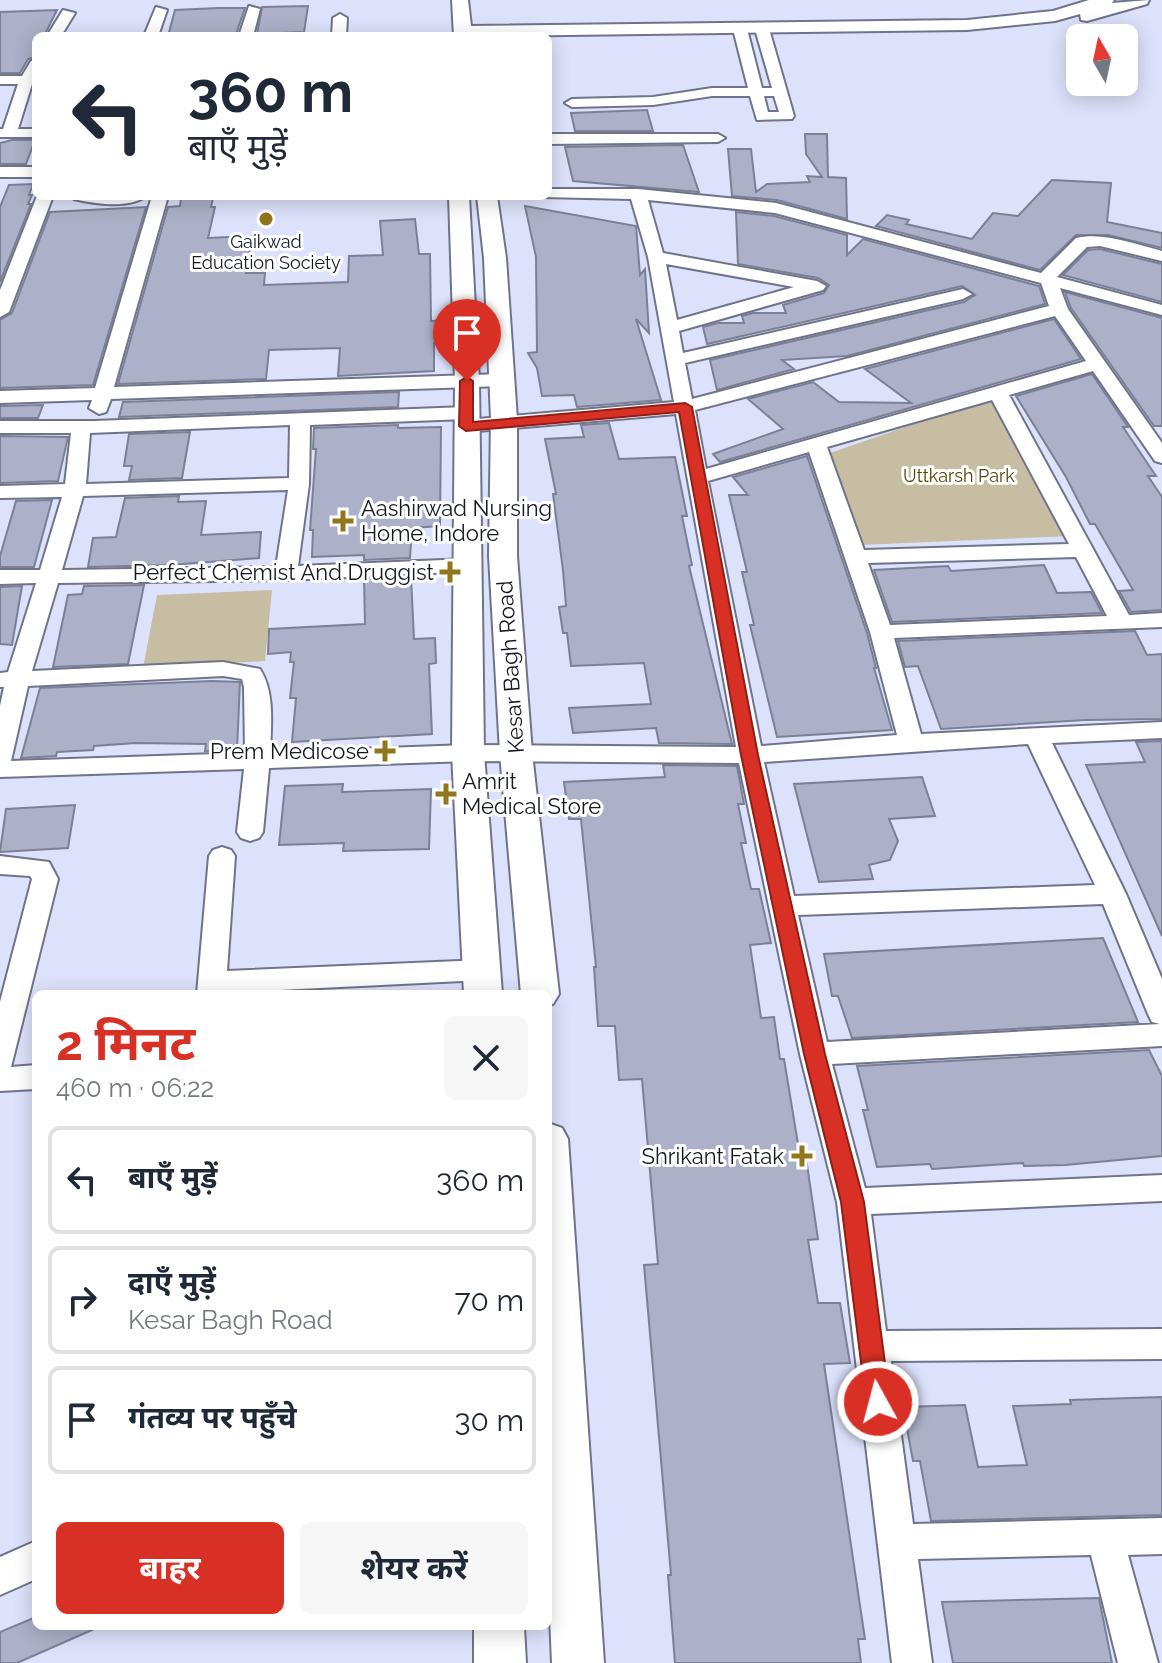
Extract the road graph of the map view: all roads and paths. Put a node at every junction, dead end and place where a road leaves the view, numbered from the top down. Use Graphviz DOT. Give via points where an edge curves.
graph roads {
  1 [pos="460,0"];
  2 [pos="1106,0"];
  3 [pos="1141,0"];
  4 [pos="254,9"];
  5 [pos="161,10"];
  6 [pos="68,13"];
  7 [pos="340,18"];
  8 [pos="489,27"];
  9 [pos="56,32"];
  10 [pos="153,32"];
  11 [pos="247,32"];
  12 [pos="339,32"];
  13 [pos="462,32"];
  14 [pos="466,32"];
  15 [pos="762,32"];
  16 [pos="741,33"];
  17 [pos="552,39"];
  18 [pos="0,80"];
  19 [pos="31,80"];
  20 [pos="756,91"];
  21 [pos="779,92"];
  22 [pos="572,103"];
  23 [pos="5,133"];
  24 [pos="32,133"];
  25 [pos="718,138"];
  26 [pos="552,139"];
  27 [pos="0,172"];
  28 [pos="32,172"];
  29 [pos="552,194"];
  30 [pos="638,194"];
  31 [pos="43,200"];
  32 [pos="159,200"];
  33 [pos="459,200"];
  34 [pos="488,200"];
  35 [pos="1162,256"];
  36 [pos="656,257"];
  37 [pos="1047,277"];
  38 [pos="963,294"];
  39 [pos="1059,309"];
  40 [pos="1162,310"];
  41 [pos="890,311"];
  42 [pos="0,312"];
  43 [pos="669,328"];
  44 [pos="957,335"];
  45 [pos="676,360"];
  46 [pos="1096,364"];
  47 [pos="502,380"];
  48 [pos="467,381"];
  49 [pos="998,392"];
  50 [pos="102,394"];
  51 [pos="0,397"];
  52 [pos="685,407"];
  53 [pos="466,420"];
  54 [pos="300,421"];
  55 [pos="504,425"];
  56 [pos="0,427"];
  57 [pos="87,427"];
  58 [pos="817,446"];
  59 [pos="1162,457"];
  60 [pos="700,477"];
  61 [pos="299,484"];
  62 [pos="75,489"];
  63 [pos="0,492"];
  64 [pos="1085,550"];
  65 [pos="855,557"];
  66 [pos="467,566"];
  67 [pos="286,573"];
  68 [pos="49,576"];
  69 [pos="0,577"];
  70 [pos="1162,620"];
  71 [pos="1122,622"];
  72 [pos="881,632"];
  73 [pos="9,680"];
  74 [pos="1162,730"];
  75 [pos="1037,737"];
  76 [pos="911,742"];
  77 [pos="468,753"];
  78 [pos="516,753"];
  79 [pos="750,755"];
  80 [pos="0,759"];
  81 [pos="257,759"];
  82 [pos="0,769"];
  83 [pos="250,832"];
  84 [pos="222,856"];
  85 [pos="0,865"];
  86 [pos="1113,894"];
  87 [pos="784,906"];
  88 [pos="483,982"];
  89 [pos="211,988"];
  90 [pos="540,990"];
  91 [pos="1162,1014"];
  92 [pos="1162,1035"];
  93 [pos="815,1054"];
  94 [pos="0,1059"];
  95 [pos="32,1077"];
  96 [pos="0,1079"];
  97 [pos="1162,1188"];
  98 [pos="853,1202"];
  99 [pos="552,1209"];
  100 [pos="1162,1344"];
  101 [pos="871,1346"];
  102 [pos="1162,1536"];
  103 [pos="1105,1538"];
  104 [pos="896,1542"];
  105 [pos="32,1561"];
  106 [pos="0,1577"];
  107 [pos="499,1630"];
  108 [pos="500,1663"];
  109 [pos="578,1663"];
  110 [pos="912,1663"];
  111 [pos="1138,1663"];
  1 -- 13 [label="main road"];
  2 -- 15 [label="main road" via="1027,21"];
  3 -- 15 [label="main road" via="1022,29"];
  4 -- 11 [label="street"];
  5 -- 10 [label="street"];
  6 -- 9 [label="street"];
  7 -- 12 [label="street"];
  8 -- 14 [label="main road"];
  8 -- 16 [label="main road"];
  15 -- 16 [label="main road"];
  15 -- 21 [label="street"];
  16 -- 17 [label="main road"];
  16 -- 20 [label="street"];
  18 -- 19 [label="street"];
  19 -- 23 [label="street"];
  20 -- 21 [label="street"];
  20 -- 21 [label="street" via="762,117 787,116"];
  20 -- 22 [label="street"];
  23 -- 24 [label="street"];
  25 -- 26 [label="street"];
  27 -- 28 [label="street"];
  29 -- 30 [label="street"];
  30 -- 36 [label="street"];
  30 -- 37 [label="street" via="776,208"];
  31 -- 42 [label="street"];
  32 -- 50 [label="street"];
  33 -- 48 [label="main road, Kesar Bagh Road"];
  34 -- 47 [label="main road, Kesar Bagh Road"];
  35 -- 37 [label="street" via="1100,241 1082,242"];
  36 -- 43 [label="street"];
  36 -- 43 [label="street" via="817,286"];
  37 -- 39 [label="street"];
  37 -- 40 [label="street"];
  38 -- 41 [label="street"];
  39 -- 44 [label="street"];
  39 -- 46 [label="street"];
  41 -- 44 [label="street"];
  41 -- 45 [label="street"];
  43 -- 45 [label="street"];
  44 -- 52 [label="street"];
  45 -- 52 [label="street"];
  46 -- 49 [label="street"];
  46 -- 59 [label="street"];
  47 -- 48 [label="street"];
  47 -- 55 [label="main road, Kesar Bagh Road"];
  48 -- 50 [label="street"];
  48 -- 53 [label="main road, Kesar Bagh Road"];
  49 -- 58 [label="street"];
  49 -- 64 [label="street"];
  50 -- 51 [label="street"];
  50 -- 57 [label="street"];
  52 -- 55 [label="street"];
  52 -- 60 [label="street"];
  53 -- 54 [label="street"];
  53 -- 55 [label="street"];
  53 -- 66 [label="main road, Kesar Bagh Road"];
  54 -- 57 [label="street"];
  54 -- 61 [label="street"];
  55 -- 78 [label="main road, Kesar Bagh Road" via="503,556"];
  56 -- 57 [label="street"];
  57 -- 62 [label="street"];
  58 -- 60 [label="street"];
  58 -- 65 [label="street"];
  60 -- 79 [label="street"];
  61 -- 62 [label="street"];
  61 -- 67 [label="street"];
  62 -- 63 [label="street"];
  62 -- 68 [label="street"];
  64 -- 65 [label="street"];
  64 -- 71 [label="street"];
  65 -- 72 [label="street"];
  66 -- 67 [label="street"];
  66 -- 77 [label="main road, Kesar Bagh Road"];
  67 -- 68 [label="street"];
  68 -- 69 [label="street"];
  68 -- 73 [label="street"];
  70 -- 71 [label="street"];
  71 -- 72 [label="street"];
  72 -- 76 [label="street"];
  73 -- 80 [label="street"];
  73 -- 81 [label="street" via="241,670 257,682"];
  74 -- 75 [label="street"];
  75 -- 76 [label="street"];
  75 -- 86 [label="street"];
  76 -- 79 [label="street"];
  77 -- 78 [label="street"];
  77 -- 81 [label="street"];
  77 -- 88 [label="main road, Kesar Bagh Road"];
  78 -- 79 [label="street"];
  78 -- 90 [label="main road, Kesar Bagh Road"];
  79 -- 87 [label="street"];
  81 -- 82 [label="street"];
  81 -- 83 [label="street"];
  84 -- 89 [label="street"];
  85 -- 94 [label="street" via="40,868 45,879"];
  86 -- 87 [label="street"];
  86 -- 91 [label="street"];
  87 -- 93 [label="street"];
  88 -- 89 [label="street"];
  92 -- 93 [label="street"];
  93 -- 98 [label="street"];
  95 -- 96 [label="street"];
  97 -- 98 [label="street"];
  98 -- 101 [label="street"];
  99 -- 109 [label="main road"];
  100 -- 101 [label="street"];
  101 -- 104 [label="street"];
  102 -- 103 [label="street"];
  103 -- 104 [label="street"];
  103 -- 111 [label="street"];
  104 -- 110 [label="street"];
  105 -- 106 [label="street"];
  107 -- 108 [label="main road"];
}
